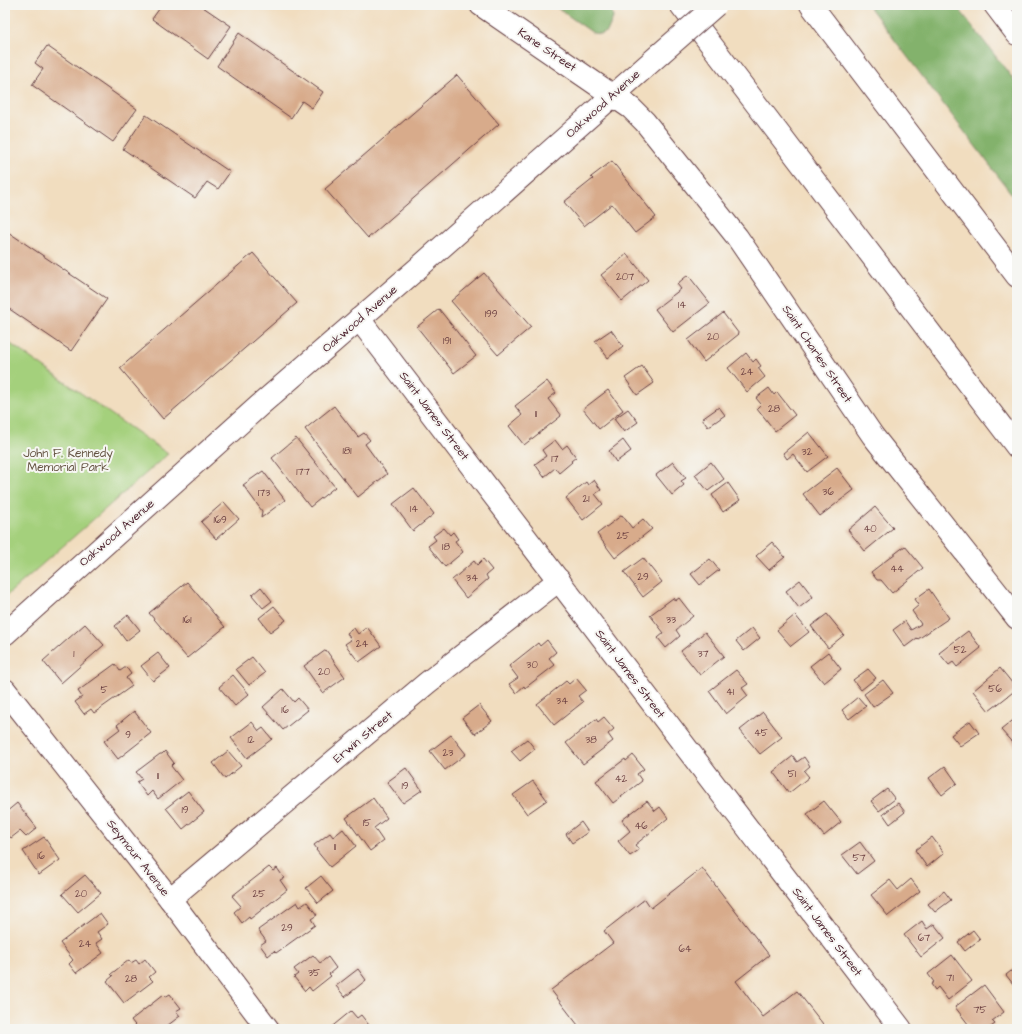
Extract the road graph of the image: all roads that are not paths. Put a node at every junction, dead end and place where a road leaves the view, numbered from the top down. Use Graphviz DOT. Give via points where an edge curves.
graph roads {
  1 [pos="481,5"];
  2 [pos="681,5"];
  3 [pos="716,5"];
  4 [pos="811,5"];
  5 [pos="994,5"];
  6 [pos="1017,34"];
  7 [pos="613,95"];
  8 [pos="1017,276"];
  9 [pos="359,319"];
  10 [pos="1017,447"];
  11 [pos="559,580"];
  12 [pos="1017,618"];
  13 [pos="5,634"];
  14 [pos="5,690"];
  15 [pos="170,899"];
  16 [pos="268,1029"];
  17 [pos="902,1029"];
  1 -- 7 [label="main road, Kane Street"];
  2 -- 10 [label="main road"];
  3 -- 7 [label="main road, Oakwood Avenue, bridge"];
  4 -- 8 [label="main road"];
  5 -- 6 [label="main road"];
  7 -- 9 [label="main road, Oakwood Avenue"];
  7 -- 12 [label="main road, Saint Charles Street" via="645,122 737,237 873,436"];
  9 -- 11 [label="main road, Saint James Street"];
  9 -- 13 [label="main road, Oakwood Avenue"];
  11 -- 15 [label="main road, Erwin Street" via="427,683"];
  11 -- 17 [label="main road, Saint James Street"];
  14 -- 15 [label="main road, Seymour Avenue"];
  15 -- 16 [label="main road, Seymour Avenue"];
}
